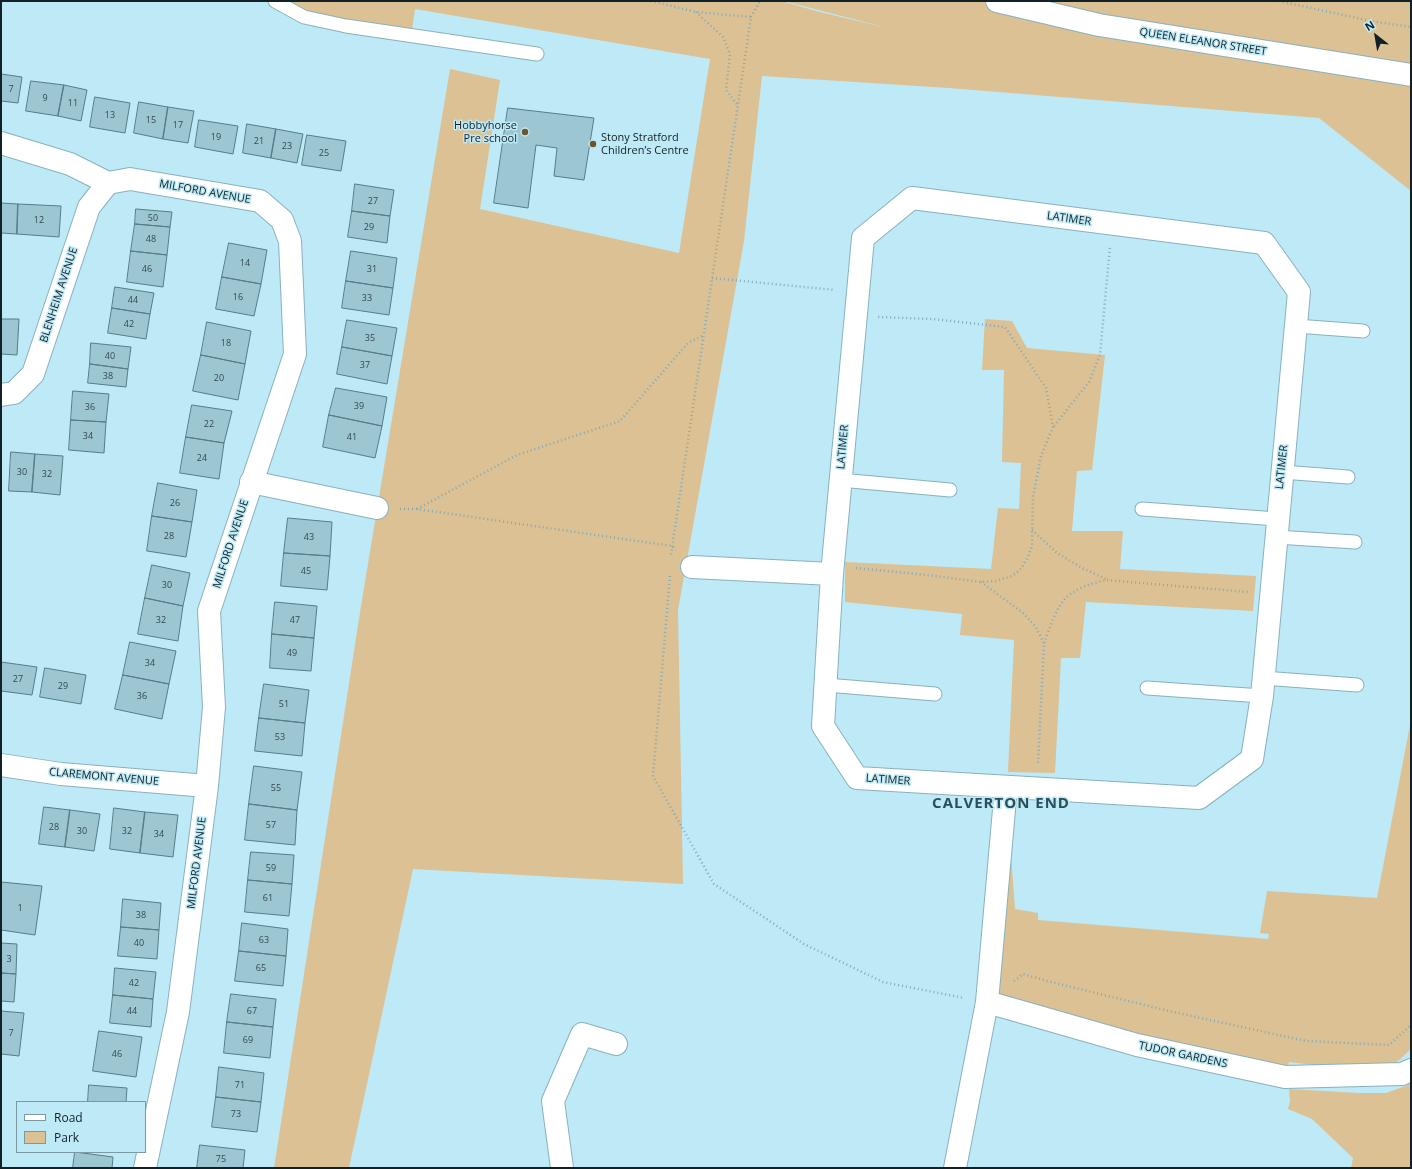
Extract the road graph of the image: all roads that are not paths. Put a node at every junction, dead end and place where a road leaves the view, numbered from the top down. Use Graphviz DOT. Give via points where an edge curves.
graph roads {
  1 [pos="275,1"];
  2 [pos="997,1"];
  3 [pos="537,54"];
  4 [pos="1411,75"];
  5 [pos="1,143"];
  6 [pos="108,183"];
  7 [pos="1296,326"];
  8 [pos="1363,331"];
  9 [pos="1,395"];
  10 [pos="1282,472"];
  11 [pos="1348,477"];
  12 [pos="840,480"];
  13 [pos="251,482"];
  14 [pos="950,490"];
  15 [pos="377,508"];
  16 [pos="1142,509"];
  17 [pos="1276,528"];
  18 [pos="1355,542"];
  19 [pos="692,567"];
  20 [pos="832,570"];
  21 [pos="826,685"];
  22 [pos="1357,685"];
  23 [pos="1262,687"];
  24 [pos="1147,688"];
  25 [pos="935,694"];
  26 [pos="1,766"];
  27 [pos="207,786"];
  28 [pos="1006,787"];
  29 [pos="987,1002"];
  30 [pos="616,1044"];
  31 [pos="1411,1070"];
  32 [pos="145,1168"];
  33 [pos="562,1168"];
  34 [pos="955,1168"];
  1 -- 3 [label="lane" via="304,17 346,26"];
  2 -- 4 [label="street, QUEEN ELEANOR STREET" via="1099,25"];
  5 -- 6 [label="street" via="70,164"];
  6 -- 9 [label="street, BLENHEIM AVENUE" via="89,207 33,374 14,393"];
  6 -- 13 [label="street, MILFORD AVENUE" via="130,178 260,201 282,220 290,241 295,354"];
  7 -- 8 [label="lane"];
  7 -- 10 [label="street, LATIMER"];
  7 -- 12 [label="street, LATIMER" via="1299,292 1264,243 912,198 863,238"];
  10 -- 11 [label="lane"];
  10 -- 17 [label="street, LATIMER"];
  12 -- 14 [label="lane"];
  12 -- 20 [label="street, LATIMER"];
  13 -- 15 [label="street"];
  13 -- 27 [label="street, MILFORD AVENUE" via="209,611 214,707"];
  16 -- 17 [label="lane"];
  17 -- 18 [label="lane"];
  17 -- 23 [label="street, LATIMER"];
  19 -- 20 [label="street"];
  20 -- 21 [label="street, LATIMER"];
  21 -- 25 [label="lane"];
  21 -- 28 [label="street, LATIMER" via="823,726 857,778"];
  22 -- 23 [label="lane"];
  23 -- 24 [label="lane"];
  23 -- 28 [label="street, LATIMER" via="1252,759 1200,798"];
  26 -- 27 [label="street, CLAREMONT AVENUE" via="61,774"];
  27 -- 32 [label="street, MILFORD AVENUE" via="178,1012"];
  28 -- 29 [label="street"];
  29 -- 31 [label="street, TUDOR GARDENS" via="1137,1045 1285,1077 1402,1074"];
  29 -- 34 [label="street"];
  30 -- 33 [label="street" via="582,1034 553,1101"];
}
